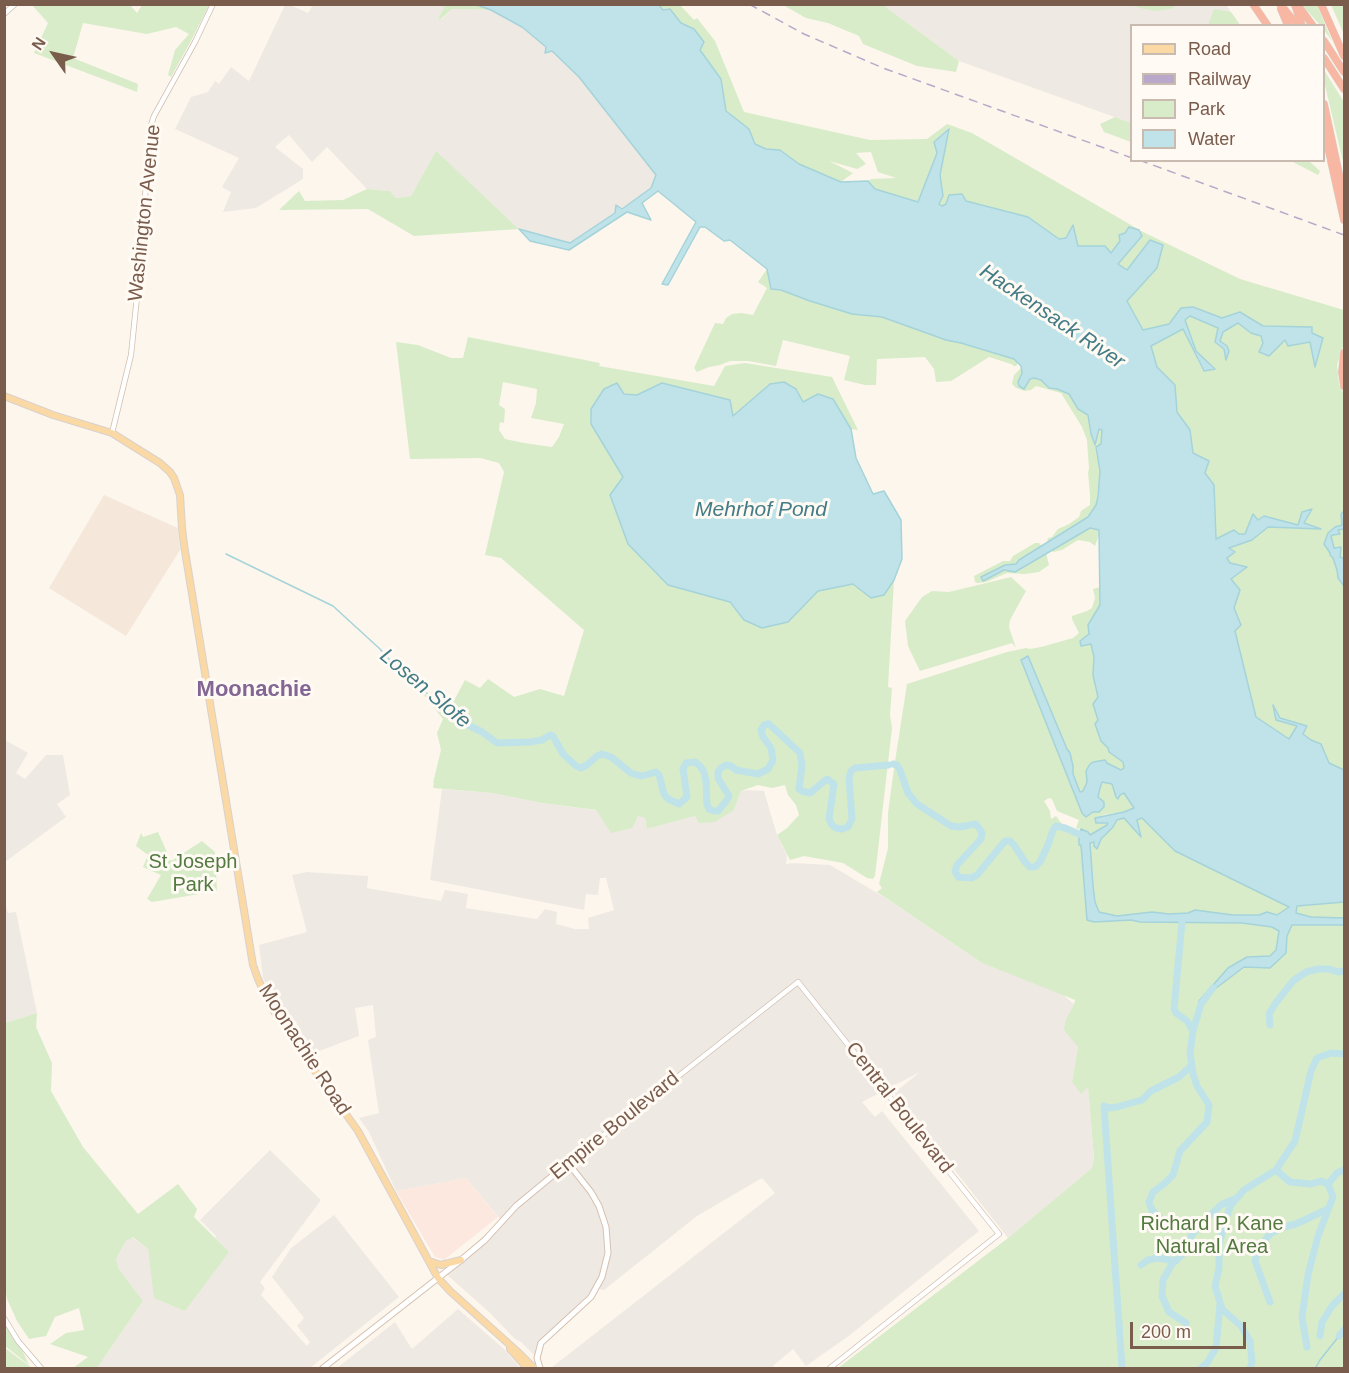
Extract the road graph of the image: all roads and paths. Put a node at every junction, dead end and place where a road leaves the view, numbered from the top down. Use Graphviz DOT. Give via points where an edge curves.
graph roads {
  1 [pos="15,4"];
  2 [pos="213,4"];
  3 [pos="1253,4"];
  4 [pos="1279,4"];
  5 [pos="1296,4"];
  6 [pos="1321,4"];
  7 [pos="4,14"];
  8 [pos="1267,24"];
  9 [pos="1287,24"];
  10 [pos="1298,24"];
  11 [pos="1300,24"];
  12 [pos="1311,24"];
  13 [pos="1325,44"];
  14 [pos="1344,56"];
  15 [pos="1325,61"];
  16 [pos="1344,72"];
  17 [pos="1344,89"];
  18 [pos="1325,124"];
  19 [pos="1325,139"];
  20 [pos="1328,154"];
  21 [pos="1344,197"];
  22 [pos="1344,220"];
  23 [pos="1344,353"];
  24 [pos="1343,369"];
  25 [pos="1344,386"];
  26 [pos="4,396"];
  27 [pos="112,433"];
  28 [pos="798,981"];
  29 [pos="568,1163"];
  30 [pos="428,1260"];
  31 [pos="461,1260"];
  32 [pos="438,1278"];
  33 [pos="4,1318"];
  34 [pos="489,1326"];
  35 [pos="40,1368"];
  36 [pos="323,1368"];
  37 [pos="527,1368"];
  38 [pos="534,1368"];
  39 [pos="540,1368"];
  40 [pos="830,1368"];
  1 -- 7 [label="street"];
  2 -- 27 [label="street, Washington Avenue" via="150,128 131,355"];
  3 -- 8 [label="highway"];
  4 -- 9 [label="highway"];
  4 -- 10 [label="highway"];
  5 -- 11 [label="highway"];
  5 -- 12 [label="highway"];
  6 -- 14 [label="highway"];
  13 -- 16 [label="highway"];
  15 -- 17 [label="highway"];
  18 -- 20 [label="highway"];
  19 -- 20 [label="highway"];
  20 -- 21 [label="highway"];
  20 -- 22 [label="highway"];
  23 -- 24 [label="highway"];
  24 -- 25 [label="highway"];
  26 -- 27 [label="main road, Moonachie Road"];
  27 -- 30 [label="main road, Moonachie Road" via="170,472 179,490 184,543 255,972 271,1007 358,1131"];
  28 -- 29 [label="street, Empire Boulevard"];
  28 -- 40 [label="street, Central Boulevard" via="999,1234"];
  29 -- 31 [label="main road, Empire Boulevard" via="516,1206"];
  29 -- 39 [label="main road" via="599,1206 608,1253 602,1277 591,1297 541,1343 537,1358"];
  30 -- 31 [label="main road" via="441,1265"];
  30 -- 32 [label="main road, Moonachie Road"];
  31 -- 32 [label="main road, Empire Boulevard"];
  32 -- 34 [label="main road"];
  32 -- 36 [label="main road, Empire Boulevard"];
  33 -- 35 [label="street"];
  34 -- 37 [label="main road"];
  34 -- 38 [label="main road"];
}
